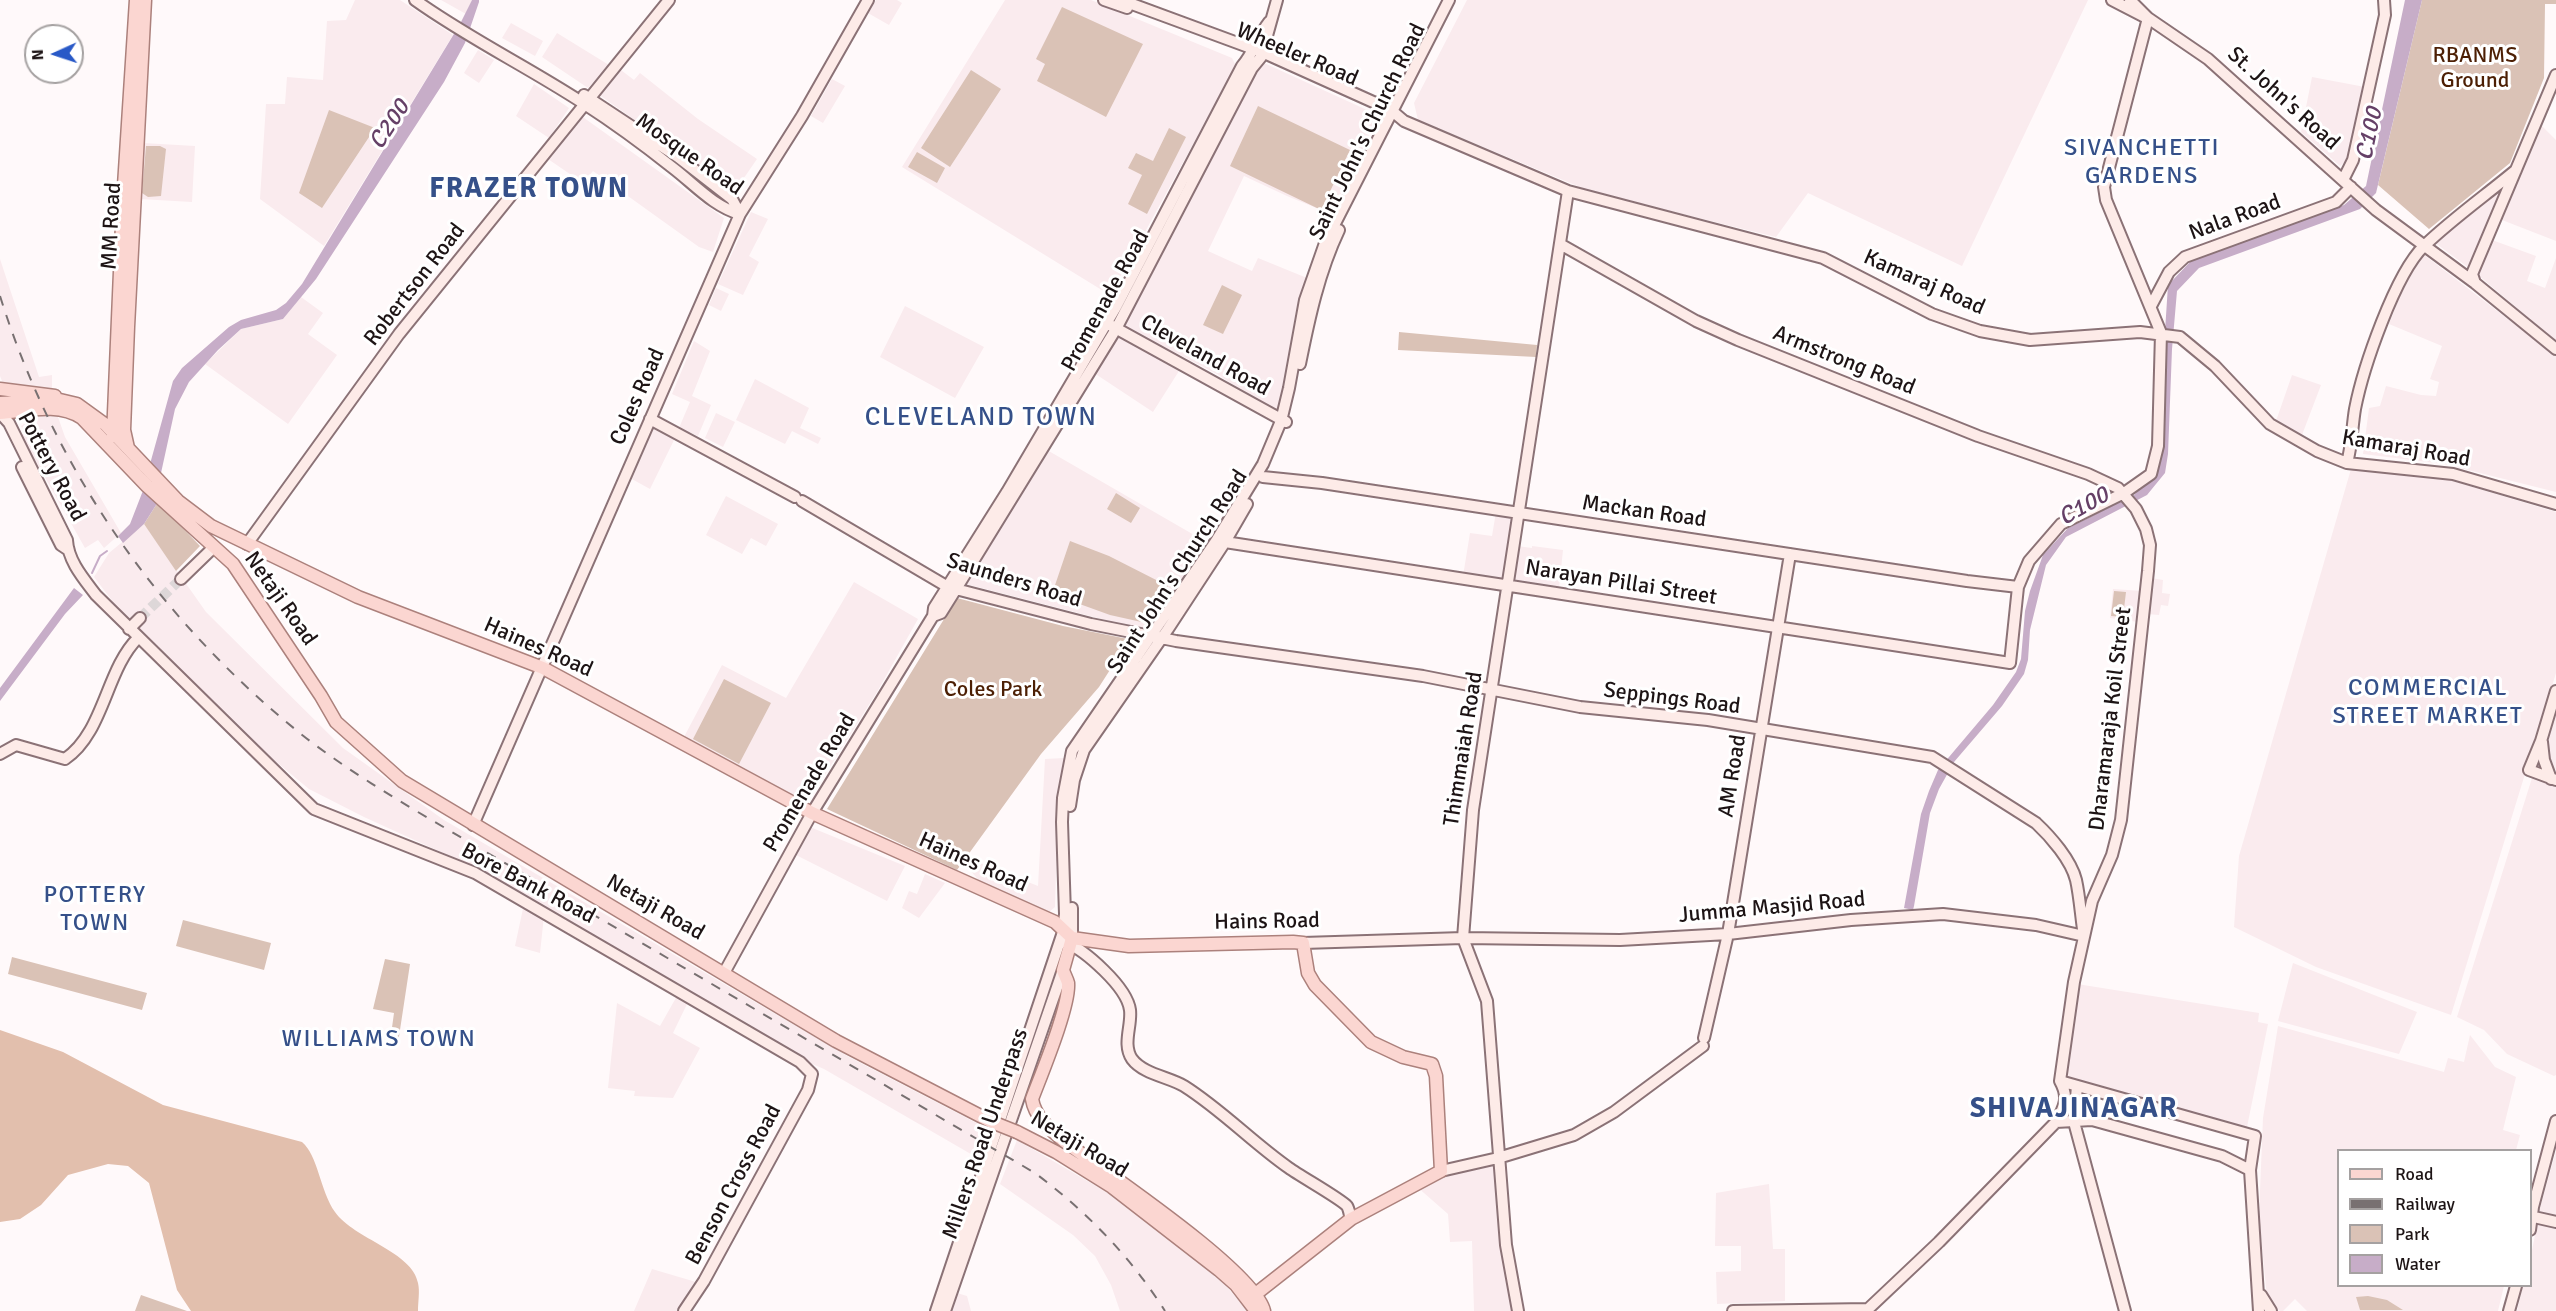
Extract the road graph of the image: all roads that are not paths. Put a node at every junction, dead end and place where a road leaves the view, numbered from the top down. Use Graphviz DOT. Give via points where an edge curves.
graph roads {
  1 [pos="136,0"];
  2 [pos="145,0"];
  3 [pos="415,0"];
  4 [pos="427,0"];
  5 [pos="669,0"];
  6 [pos="868,0"];
  7 [pos="1104,0"];
  8 [pos="1121,0"];
  9 [pos="1277,0"];
  10 [pos="1449,0"];
  11 [pos="1455,0"];
  12 [pos="2112,0"];
  13 [pos="2130,0"];
  14 [pos="2384,0"];
  15 [pos="2148,18"];
  16 [pos="466,29"];
  17 [pos="1257,53"];
  18 [pos="2556,75"];
  19 [pos="587,102"];
  20 [pos="1392,114"];
  21 [pos="2516,170"];
  22 [pos="2350,186"];
  23 [pos="1568,191"];
  24 [pos="741,214"];
  25 [pos="1560,244"];
  26 [pos="2423,247"];
  27 [pos="2475,283"];
  28 [pos="2151,306"];
  29 [pos="1111,326"];
  30 [pos="2161,333"];
  31 [pos="2556,349"];
  32 [pos="0,389"];
  33 [pos="60,400"];
  34 [pos="0,403"];
  35 [pos="0,413"];
  36 [pos="650,419"];
  37 [pos="1283,422"];
  38 [pos="113,434"];
  39 [pos="113,449"];
  40 [pos="130,453"];
  41 [pos="2347,463"];
  42 [pos="1263,477"];
  43 [pos="152,483"];
  44 [pos="2128,498"];
  45 [pos="2556,504"];
  46 [pos="1519,513"];
  47 [pos="1225,542"];
  48 [pos="247,544"];
  49 [pos="214,547"];
  50 [pos="1790,554"];
  51 [pos="232,564"];
  52 [pos="181,579"];
  53 [pos="1508,585"];
  54 [pos="2019,587"];
  55 [pos="952,588"];
  56 [pos="140,618"];
  57 [pos="1777,627"];
  58 [pos="129,629"];
  59 [pos="1156,637"];
  60 [pos="138,638"];
  61 [pos="153,653"];
  62 [pos="543,668"];
  63 [pos="1493,690"];
  64 [pos="2556,691"];
  65 [pos="1760,730"];
  66 [pos="2541,741"];
  67 [pos="0,754"];
  68 [pos="2554,780"];
  69 [pos="813,813"];
  70 [pos="473,825"];
  71 [pos="1728,934"];
  72 [pos="2084,936"];
  73 [pos="1463,938"];
  74 [pos="1067,941"];
  75 [pos="1304,944"];
  76 [pos="1063,970"];
  77 [pos="724,973"];
  78 [pos="1043,995"];
  79 [pos="812,1074"];
  80 [pos="2060,1081"];
  81 [pos="2077,1086"];
  82 [pos="2556,1121"];
  83 [pos="2056,1122"];
  84 [pos="2074,1122"];
  85 [pos="1498,1158"];
  86 [pos="2250,1170"];
  87 [pos="1441,1171"];
  88 [pos="2534,1217"];
  89 [pos="1351,1219"];
  90 [pos="2556,1222"];
  91 [pos="2532,1224"];
  92 [pos="2516,1287"];
  93 [pos="2258,1290"];
  94 [pos="1252,1297"];
  95 [pos="1263,1310"];
  96 [pos="1838,1310"];
  97 [pos="1867,1310"];
  98 [pos="684,1311"];
  99 [pos="936,1311"];
  100 [pos="945,1311"];
  101 [pos="1518,1311"];
  102 [pos="1733,1311"];
  103 [pos="2125,1311"];
  104 [pos="2259,1311"];
  105 [pos="2271,1311"];
  106 [pos="2509,1311"];
  1 -- 38 [label="main road, MM Road"];
  2 -- 40 [label="main road, MM Road" via="124,419"];
  3 -- 16 [label="street, Mosque Road"];
  4 -- 16 [label="street, Mosque Road"];
  5 -- 19 [label="street, Robertson Road"];
  6 -- 24 [label="street, Coles Road"];
  7 -- 17 [label="street, Wheeler Road"];
  8 -- 17 [label="street, Wheeler Road"];
  9 -- 17 [label="street, Promenade Road" via="1259,35"];
  10 -- 20 [label="street, Saint John's Church Road"];
  11 -- 20 [label="street, Saint John's Church Road"];
  12 -- 15 [label="street, St. John's Road"];
  13 -- 15 [label="street, St. John's Road"];
  14 -- 22 [label="street" via="2385,15"];
  15 -- 22 [label="street, St. John's Road" via="2208,59"];
  15 -- 28 [label="street" via="2104,187"];
  16 -- 19 [label="street, Mosque Road" via="547,71"];
  17 -- 20 [label="street, Wheeler Road"];
  17 -- 29 [label="street, Promenade Road" via="1242,66"];
  18 -- 21 [label="street"];
  19 -- 24 [label="street, Mosque Road" via="678,157 732,198"];
  19 -- 48 [label="street, Robertson Road" via="399,334"];
  20 -- 23 [label="street, Kamaraj Road"];
  20 -- 37 [label="street, Saint John's Church Road" via="1330,249"];
  21 -- 26 [label="street"];
  21 -- 27 [label="street" via="2472,274"];
  22 -- 26 [label="street, St. John's Road"];
  22 -- 28 [label="street, Nala Road" via="2336,202 2185,257 2169,272"];
  23 -- 25 [label="street, Thimmaiah Road"];
  23 -- 30 [label="street, Kamaraj Road" via="1823,258 1932,314 2001,337 2030,340"];
  24 -- 36 [label="street, Coles Road"];
  25 -- 44 [label="street, Armstrong Road" via="1696,321 1738,340 1978,436 2088,474"];
  25 -- 46 [label="street, Thimmaiah Road"];
  26 -- 27 [label="street, St. John's Road"];
  26 -- 41 [label="street" via="2407,266 2374,340 2355,409"];
  27 -- 31 [label="street, St. John's Road"];
  28 -- 30 [label="street"];
  29 -- 37 [label="street, Cleveland Road"];
  29 -- 55 [label="street, Promenade Road"];
  30 -- 41 [label="street, Kamaraj Road" via="2187,342 2270,424"];
  30 -- 44 [label="street" via="2158,446 2151,474"];
  32 -- 33 [label="main road" via="50,395"];
  33 -- 34 [label="main road, Haines Road"];
  33 -- 38 [label="main road, Haines Road" via="77,404"];
  35 -- 39 [label="main road" via="64,409 82,418"];
  35 -- 58 [label="street, Pottery Road" via="5,432 60,545 68,549 96,595"];
  36 -- 55 [label="street, Saunders Road"];
  36 -- 62 [label="street, Coles Road"];
  37 -- 42 [label="street, Saint John's Church Road"];
  37 -- 59 [label="street, Saint John's Church Road" via="1250,486"];
  38 -- 39 [label="main road, MM Road"];
  38 -- 40 [label="main road, Haines Road"];
  39 -- 43 [label="main road, Netaji Road"];
  40 -- 43 [label="main road, Haines Road"];
  41 -- 45 [label="street, Kamaraj Road" via="2437,470"];
  42 -- 46 [label="street, Mackan Road"];
  42 -- 47 [label="street, Saint John's Church Road"];
  43 -- 48 [label="main road, Haines Road" via="211,526"];
  43 -- 49 [label="main road, Netaji Road"];
  44 -- 54 [label="street" via="2061,524 2029,561"];
  44 -- 72 [label="street, Dharamaraja Koil Street" via="2146,529 2150,545 2131,738 2117,838 2092,901"];
  46 -- 50 [label="street, Mackan Road"];
  46 -- 53 [label="street, Thimmaiah Road"];
  47 -- 53 [label="street, Narayan Pillai Street"];
  47 -- 59 [label="street, Saint John's Church Road"];
  48 -- 51 [label="main road"];
  48 -- 62 [label="main road, Haines Road" via="358,597"];
  49 -- 51 [label="main road, Netaji Road"];
  49 -- 52 [label="street"];
  50 -- 54 [label="street, Mackan Road"];
  50 -- 57 [label="street, AM Road"];
  51 -- 70 [label="main road, Netaji Road" via="336,722 402,781"];
  53 -- 57 [label="street, Narayan Pillai Street"];
  53 -- 63 [label="street, Thimmaiah Road"];
  54 -- 57 [label="street, Narayan Pillai Street" via="2010,663"];
  55 -- 59 [label="street, Saunders Road" via="1104,628"];
  55 -- 69 [label="street, Promenade Road"];
  56 -- 58 [label="street"];
  57 -- 65 [label="street, AM Road"];
  58 -- 60 [label="street, Pottery Road"];
  59 -- 63 [label="street, Seppings Road"];
  59 -- 74 [label="street, Saint John's Church Road" via="1084,750 1074,780 1069,825"];
  60 -- 61 [label="street, Pottery Road"];
  60 -- 67 [label="street" via="128,648 78,750 65,759 16,745"];
  61 -- 79 [label="street, Bore Bank Road" via="314,809 475,873 800,1062"];
  62 -- 69 [label="main road, Haines Road"];
  62 -- 70 [label="street, Coles Road"];
  63 -- 65 [label="street, Seppings Road" via="1580,707 1708,720"];
  63 -- 73 [label="street, Thimmaiah Road" via="1473,810"];
  64 -- 66 [label="street"];
  65 -- 71 [label="street, AM Road"];
  65 -- 72 [label="street, Seppings Road" via="1932,757 1957,772 2036,823 2056,846 2076,878"];
  66 -- 68 [label="street" via="2544,760"];
  66 -- 68 [label="street" via="2529,770"];
  69 -- 74 [label="main road, Haines Road" via="1055,922"];
  69 -- 77 [label="street, Promenade Road"];
  70 -- 77 [label="main road, Netaji Road"];
  71 -- 72 [label="street, Jumma Masjid Road" via="1943,914"];
  71 -- 73 [label="street, Jumma Masjid Road" via="1620,940"];
  71 -- 85 [label="street, AM Road" via="1704,1042 1614,1112 1574,1135"];
  72 -- 80 [label="street"];
  73 -- 75 [label="street, Hains Road"];
  73 -- 85 [label="street, Thimmaiah Road" via="1486,1001"];
  74 -- 75 [label="main road, Hains Road" via="1129,946"];
  74 -- 76 [label="main road"];
  74 -- 78 [label="street, Saint John's Church Road"];
  74 -- 89 [label="street" via="1096,961 1127,1001 1127,1048 1132,1060 1145,1070 1182,1085 1217,1109 1288,1167 1347,1206"];
  75 -- 87 [label="main road" via="1308,973 1315,986 1371,1042 1403,1057 1432,1064"];
  76 -- 94 [label="main road, Netaji Road" via="1067,992 1033,1107 1064,1141 1202,1244"];
  76 -- 100 [label="street, Millers Road Underpass"];
  77 -- 94 [label="main road, Netaji Road, bridge" via="836,1041 1056,1152 1112,1187"];
  78 -- 99 [label="street, Millers Road Underpass"];
  79 -- 98 [label="street, Benson Cross Road" via="808,1090"];
  80 -- 81 [label="street"];
  80 -- 83 [label="street" via="2066,1103"];
  81 -- 84 [label="street"];
  81 -- 86 [label="street" via="2255,1136"];
  82 -- 88 [label="street" via="2533,1207"];
  83 -- 84 [label="street"];
  83 -- 97 [label="street" via="1935,1247"];
  84 -- 86 [label="street" via="2092,1120 2134,1131 2222,1156"];
  84 -- 103 [label="street"];
  85 -- 87 [label="street"];
  85 -- 101 [label="street, Thimmaiah Road" via="1507,1255"];
  86 -- 93 [label="street"];
  87 -- 89 [label="main road"];
  88 -- 90 [label="street"];
  88 -- 91 [label="street"];
  89 -- 94 [label="main road"];
  92 -- 106 [label="street"];
  93 -- 104 [label="street"];
  93 -- 105 [label="street"];
  94 -- 95 [label="main road, Netaji Road"];
  96 -- 97 [label="street"];
  96 -- 102 [label="street"];
}
